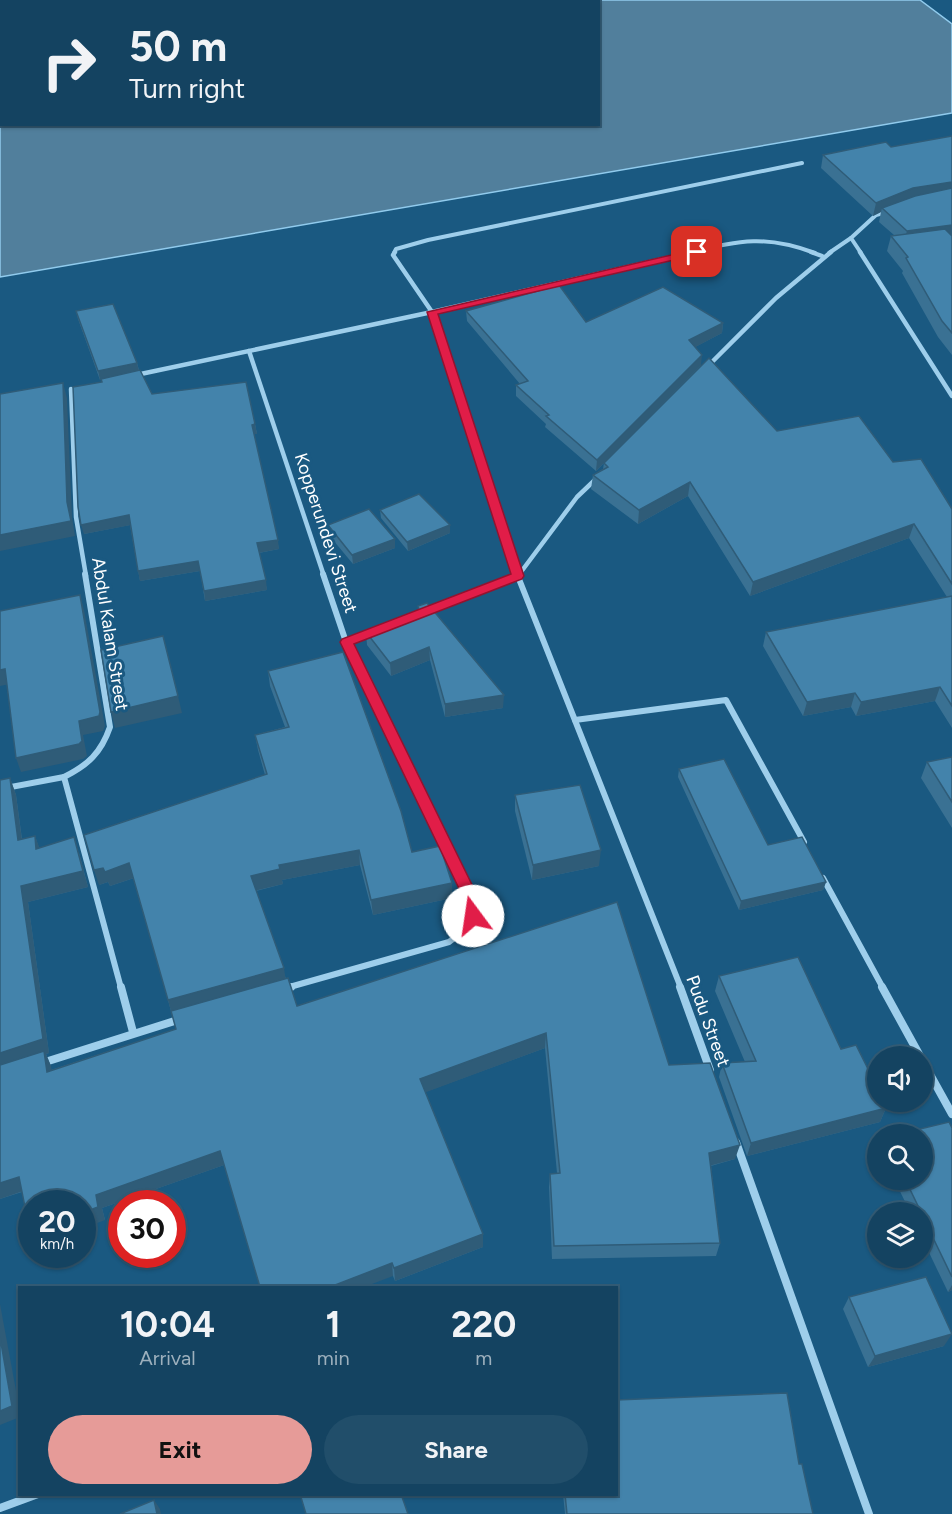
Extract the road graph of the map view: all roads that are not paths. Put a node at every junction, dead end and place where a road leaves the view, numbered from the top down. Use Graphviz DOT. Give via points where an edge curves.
graph roads {
  1 [pos="802,163"];
  2 [pos="899,208"];
  3 [pos="851,238"];
  4 [pos="822,256"];
  5 [pos="432,312"];
  6 [pos="249,351"];
  7 [pos="700,374"];
  8 [pos="127,377"];
  9 [pos="82,386"];
  10 [pos="71,389"];
  11 [pos="61,391"];
  12 [pos="952,396"];
  13 [pos="602,473"];
  14 [pos="518,576"];
  15 [pos="421,613"];
  16 [pos="378,630"];
  17 [pos="346,642"];
  18 [pos="575,720"];
  19 [pos="64,777"];
  20 [pos="0,789"];
  21 [pos="806,847"];
  22 [pos="818,868"];
  23 [pos="280,990"];
  24 [pos="189,1016"];
  25 [pos="133,1032"];
  26 [pos="915,1046"];
  27 [pos="33,1065"];
  28 [pos="713,1078"];
  29 [pos="933,1079"];
  30 [pos="952,1114"];
  31 [pos="733,1134"];
  32 [pos="33,1496"];
  33 [pos="0,1508"];
  34 [pos="869,1514"];
  1 -- 5 [label="street, Pudu Street" via="396,249 393,255"];
  2 -- 3 [label="street" via="876,215"];
  3 -- 4 [label="street"];
  3 -- 12 [label="street"];
  4 -- 5 [label="street" via="781,240 751,240"];
  4 -- 7 [label="street" via="787,285"];
  5 -- 6 [label="street"];
  5 -- 14 [label="street, Pudu Street"];
  6 -- 8 [label="street"];
  6 -- 17 [label="street, Kopperundevi Street"];
  9 -- 10 [label="street"];
  10 -- 11 [label="street"];
  10 -- 19 [label="street, Abdul Kalam Street" via="76,517 110,727 104,747 91,763"];
  13 -- 14 [label="street" via="577,497"];
  14 -- 15 [label="street"];
  14 -- 18 [label="street, Pudu Street"];
  16 -- 17 [label="street"];
  17 -- 23 [label="street, Kopperundevi Street" via="471,899 473,916 464,931 449,942"];
  18 -- 21 [label="street" via="726,700"];
  18 -- 28 [label="street, Pudu Street"];
  19 -- 20 [label="street, Abdul Kalam Street"];
  19 -- 25 [label="street"];
  22 -- 26 [label="street"];
  24 -- 25 [label="street"];
  25 -- 27 [label="street"];
  29 -- 30 [label="street"];
  31 -- 34 [label="street"];
  32 -- 33 [label="street"];
}
